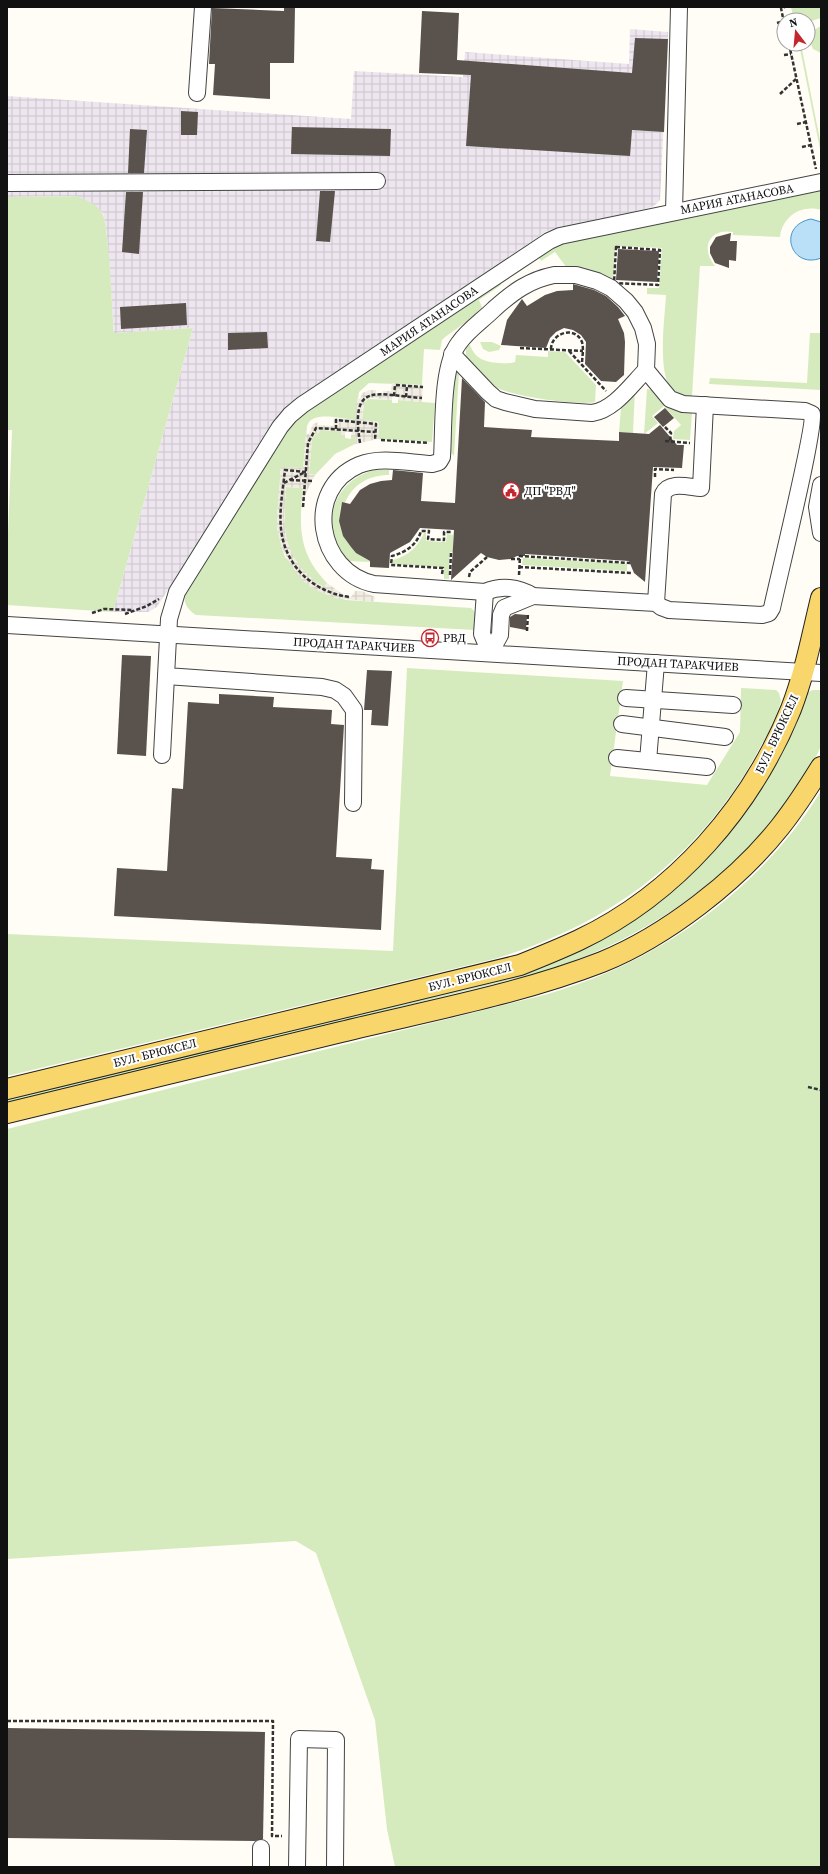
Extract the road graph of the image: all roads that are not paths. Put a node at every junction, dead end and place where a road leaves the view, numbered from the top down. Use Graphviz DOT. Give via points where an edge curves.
graph roads {
  1 [pos="203,7"];
  2 [pos="679,7"];
  3 [pos="197,93"];
  4 [pos="819,177"];
  5 [pos="377,181"];
  6 [pos="7,183"];
  7 [pos="674,212"];
  8 [pos="508,268"];
  9 [pos="521,287"];
  10 [pos="452,354"];
  11 [pos="646,370"];
  12 [pos="706,405"];
  13 [pos="821,484"];
  14 [pos="821,533"];
  15 [pos="485,592"];
  16 [pos="533,596"];
  17 [pos="821,598"];
  18 [pos="656,603"];
  19 [pos="7,625"];
  20 [pos="168,634"];
  21 [pos="490,653"];
  22 [pos="656,663"];
  23 [pos="812,672"];
  24 [pos="166,676"];
  25 [pos="626,698"];
  26 [pos="653,700"];
  27 [pos="733,705"];
  28 [pos="622,724"];
  29 [pos="651,728"];
  30 [pos="725,737"];
  31 [pos="162,755"];
  32 [pos="618,758"];
  33 [pos="648,762"];
  34 [pos="707,767"];
  35 [pos="821,767"];
  36 [pos="353,803"];
  37 [pos="7,1089"];
  38 [pos="7,1113"];
  39 [pos="261,1848"];
  40 [pos="261,1867"];
  41 [pos="297,1867"];
  42 [pos="335,1867"];
  1 -- 3 [label="street"];
  2 -- 7 [label="street"];
  4 -- 7 [label="street, МАРИЯ АТАНАСОВА"];
  5 -- 6 [label="street"];
  7 -- 8 [label="street, МАРИЯ АТАНАСОВА" via="560,236"];
  8 -- 9 [label="street"];
  8 -- 20 [label="street, МАРИЯ АТАНАСОВА" via="290,415 177,592 168,619"];
  9 -- 10 [label="street" via="468,332"];
  9 -- 11 [label="street" via="540,278 569,275 589,278 610,288 631,306 640,320 646,344"];
  10 -- 11 [label="street" via="496,398 535,409 600,412 612,404"];
  10 -- 15 [label="street" via="447,377 441,460 432,464 375,461 359,465 338,481 329,496 324,514 324,531 328,546 336,559 352,575 365,582"];
  11 -- 12 [label="street" via="670,399 683,404"];
  12 -- 18 [label="street" via="701,488 671,486 665,488 663,494"];
  12 -- 18 [label="street" via="805,411 812,414 772,608 769,613 762,615 669,610 661,608"];
  13 -- 14 [label="street" via="817,507"];
  15 -- 16 [label="street" via="509,588 525,591"];
  15 -- 21 [label="street" via="482,634"];
  16 -- 18 [label="street"];
  16 -- 21 [label="street" via="504,608 500,635"];
  17 -- 23 [label="main road, БУЛ. БРЮКСЕЛ"];
  19 -- 20 [label="street, ПРОДАН ТАРАКЧИЕВ"];
  20 -- 21 [label="street, ПРОДАН ТАРАКЧИЕВ"];
  20 -- 24 [label="street, МАРИЯ АТАНАСОВА"];
  21 -- 22 [label="street, ПРОДАН ТАРАКЧИЕВ"];
  22 -- 23 [label="street, ПРОДАН ТАРАКЧИЕВ"];
  22 -- 26 [label="street"];
  23 -- 37 [label="main road, БУЛ. БРЮКСЕЛ" via="756,779 727,820 688,864 656,892 580,940 520,965"];
  24 -- 31 [label="street, МАРИЯ АТАНАСОВА"];
  24 -- 36 [label="street" via="322,686 344,696 354,710"];
  25 -- 26 [label="street"];
  26 -- 27 [label="street"];
  26 -- 29 [label="street"];
  28 -- 29 [label="street"];
  29 -- 30 [label="street"];
  29 -- 33 [label="street"];
  32 -- 33 [label="street"];
  33 -- 34 [label="street"];
  35 -- 38 [label="main road, БУЛ. БРЮКСЕЛ" via="779,829 716,892 660,932 604,961 558,978 470,1001"];
  39 -- 40 [label="street"];
  41 -- 42 [label="street" via="299,1739 336,1740"];
}
